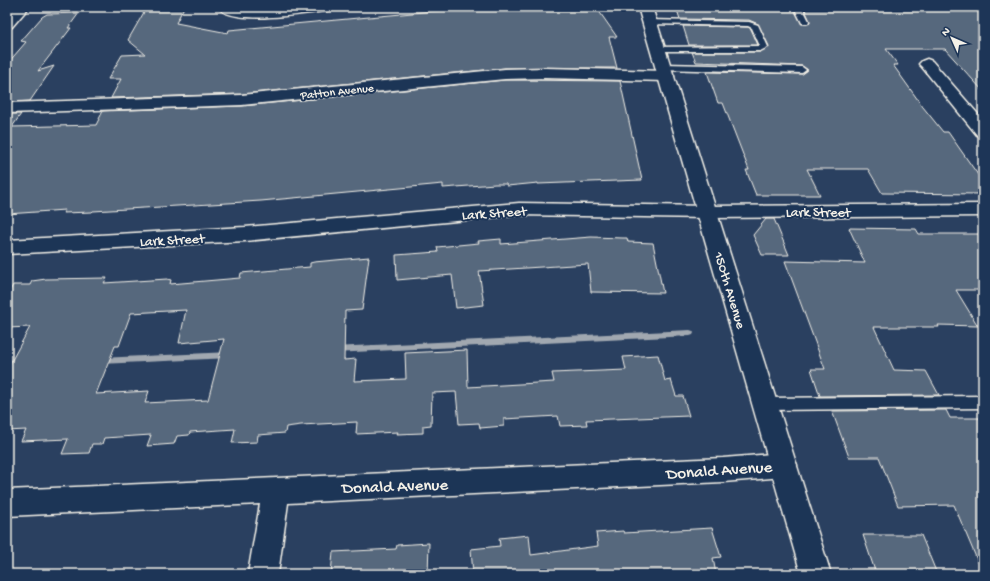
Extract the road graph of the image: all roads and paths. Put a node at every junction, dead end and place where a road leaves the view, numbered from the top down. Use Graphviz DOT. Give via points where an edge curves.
graph roads {
  1 [pos="22,7"];
  2 [pos="225,7"];
  3 [pos="325,7"];
  4 [pos="798,7"];
  5 [pos="647,14"];
  6 [pos="805,21"];
  7 [pos="7,24"];
  8 [pos="662,64"];
  9 [pos="927,64"];
  10 [pos="802,70"];
  11 [pos="7,108"];
  12 [pos="983,131"];
  13 [pos="983,210"];
  14 [pos="708,212"];
  15 [pos="7,247"];
  16 [pos="983,402"];
  17 [pos="765,404"];
  18 [pos="783,465"];
  19 [pos="276,490"];
  20 [pos="7,503"];
  21 [pos="263,574"];
  22 [pos="816,574"];
  1 -- 7 [label="street"];
  2 -- 3 [label="street" via="235,12 249,13"];
  4 -- 6 [label="lane"];
  5 -- 8 [label="street, 150th Avenue"];
  5 -- 8 [label="lane" via="750,24 755,27 764,47"];
  8 -- 10 [label="lane"];
  8 -- 11 [label="street, Patton Avenue" via="505,74 242,100"];
  8 -- 14 [label="street, 150th Avenue"];
  9 -- 12 [label="street"];
  13 -- 14 [label="street, Lark Street"];
  14 -- 15 [label="street, Lark Street" via="519,209 245,234"];
  14 -- 17 [label="street, 150th Avenue"];
  16 -- 17 [label="lane"];
  17 -- 18 [label="street, 150th Avenue"];
  18 -- 19 [label="street, Donald Avenue" via="723,470"];
  18 -- 22 [label="street, 150th Avenue"];
  19 -- 20 [label="street, Donald Avenue"];
  19 -- 21 [label="street"];
}
